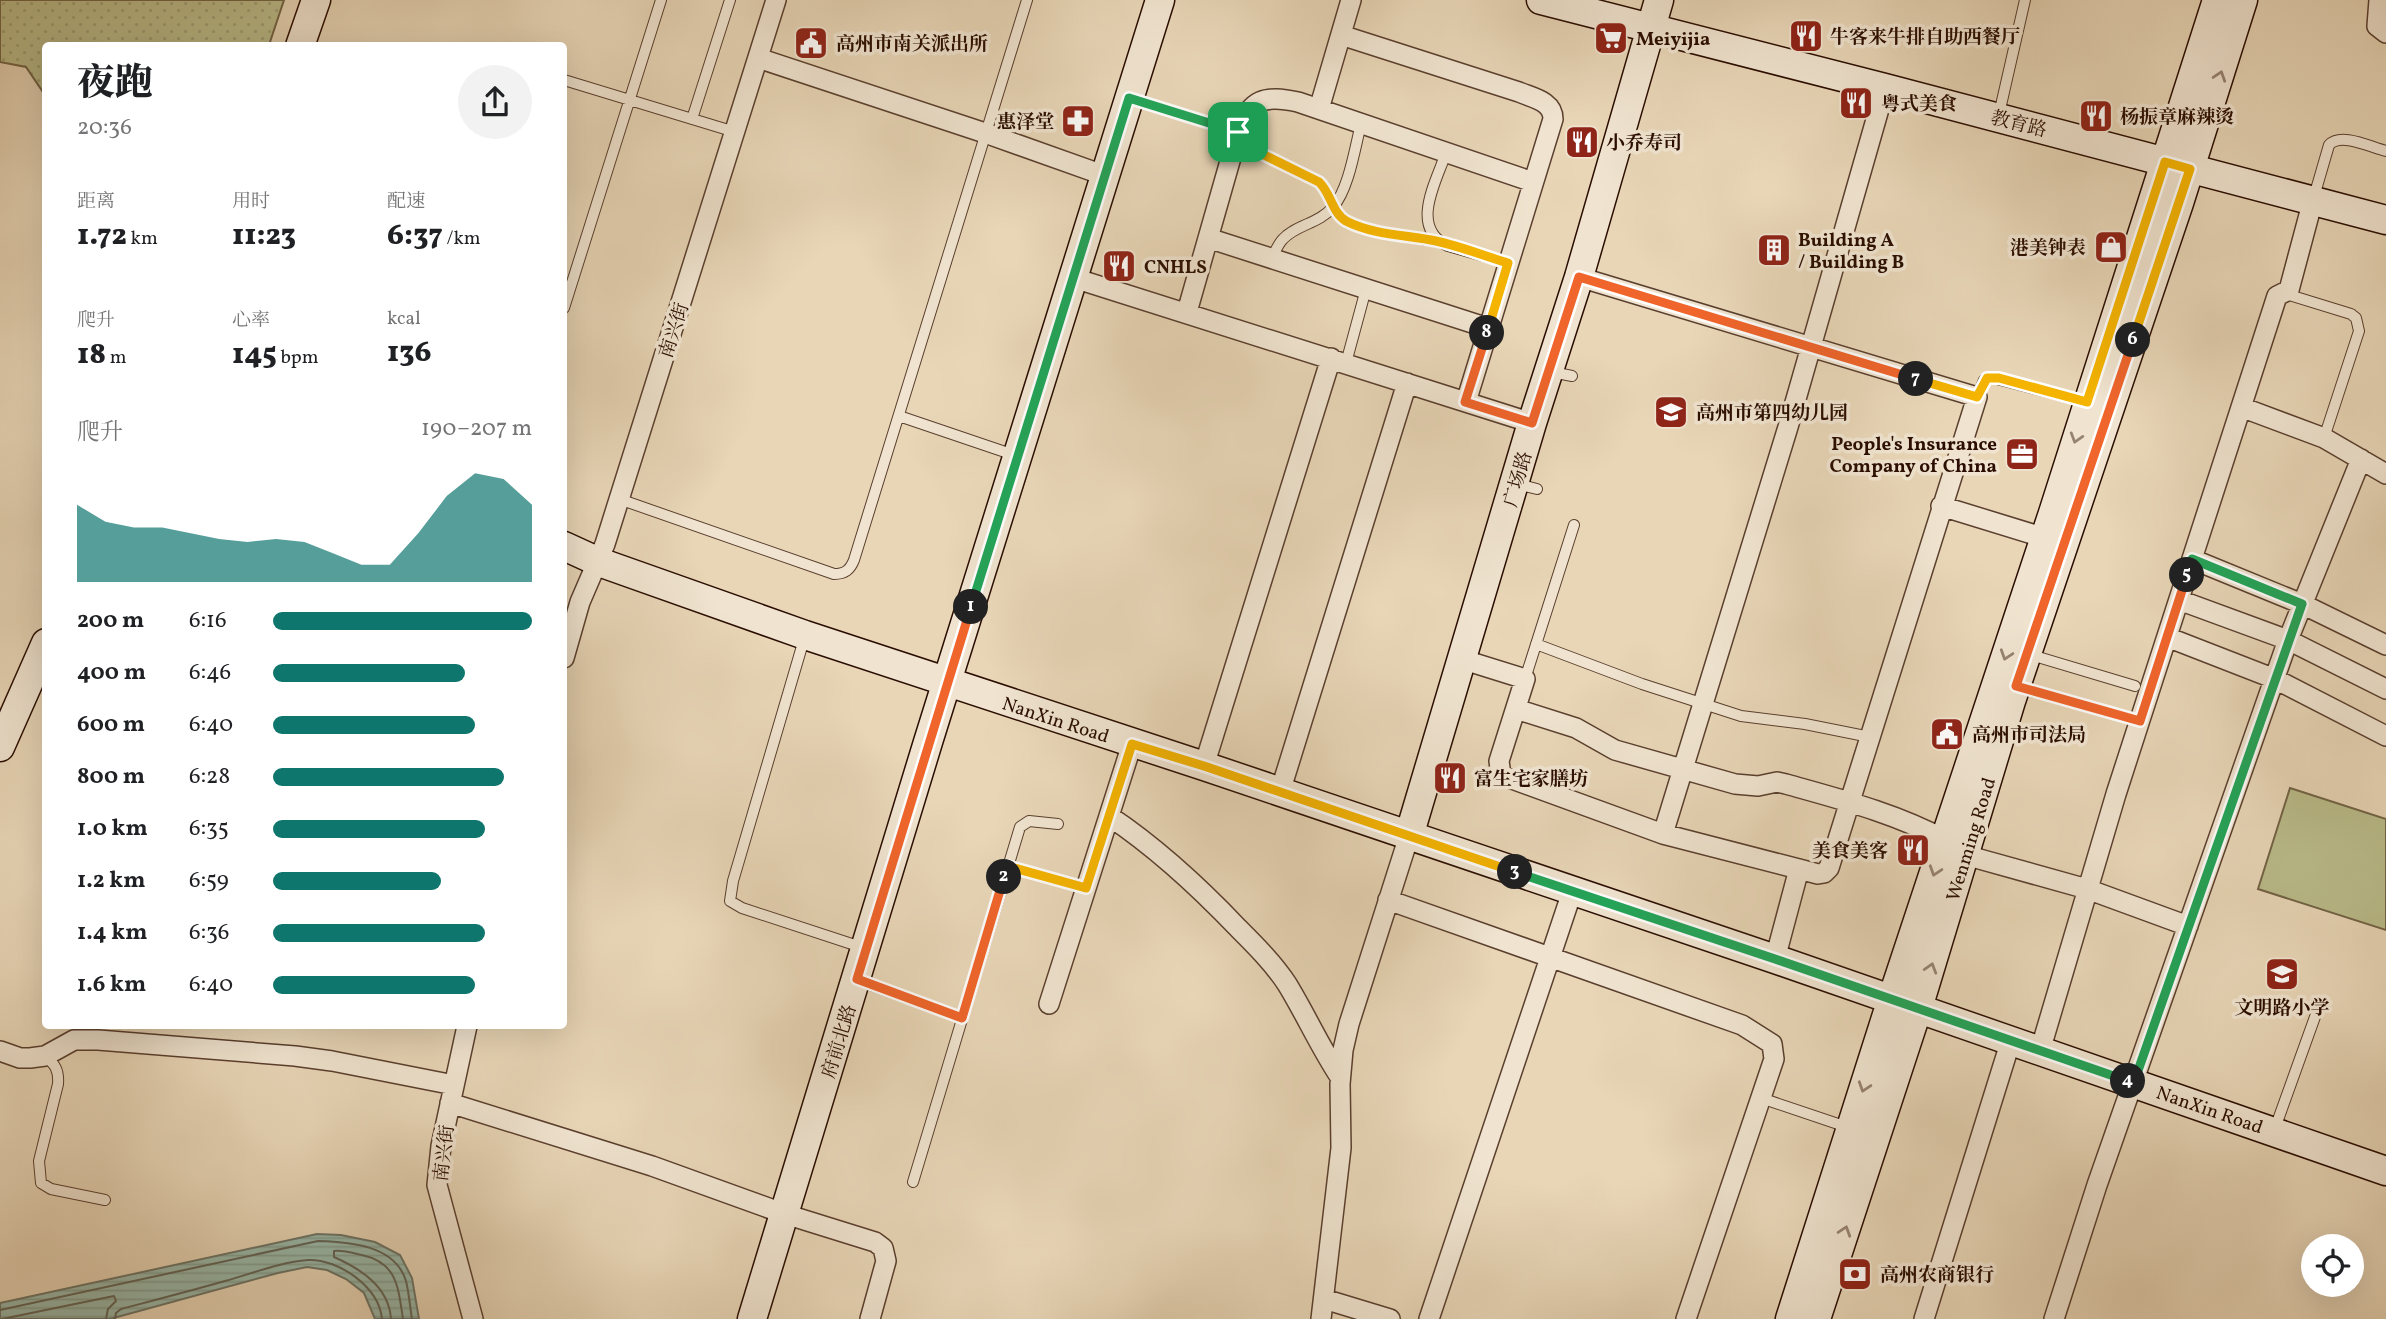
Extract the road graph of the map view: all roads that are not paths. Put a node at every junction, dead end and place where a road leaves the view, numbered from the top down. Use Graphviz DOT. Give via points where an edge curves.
graph roads {
  1 [pos="316,0"];
  2 [pos="661,0"];
  3 [pos="730,0"];
  4 [pos="776,0"];
  5 [pos="1027,0"];
  6 [pos="1160,0"];
  7 [pos="1352,0"];
  8 [pos="1659,0"];
  9 [pos="2025,0"];
  10 [pos="2217,0"];
  11 [pos="2243,0"];
  12 [pos="2379,0"];
  13 [pos="1550,1"];
  14 [pos="1651,27"];
  15 [pos="2386,33"];
  16 [pos="1341,35"];
  17 [pos="301,42"];
  18 [pos="758,58"];
  19 [pos="567,81"];
  20 [pos="1885,88"];
  21 [pos="1129,98"];
  22 [pos="629,100"];
  23 [pos="1319,109"];
  24 [pos="692,118"];
  25 [pos="1998,118"];
  26 [pos="1361,124"];
  27 [pos="735,132"];
  28 [pos="985,132"];
  29 [pos="1236,139"];
  30 [pos="2386,151"];
  31 [pos="1446,153"];
  32 [pos="2178,165"];
  33 [pos="1106,176"];
  34 [pos="1533,182"];
  35 [pos="2313,200"];
  36 [pos="1334,206"];
  37 [pos="2386,220"];
  38 [pos="1208,238"];
  39 [pos="1440,242"];
  40 [pos="1272,258"];
  41 [pos="1508,263"];
  42 [pos="1579,277"];
  43 [pos="1073,278"];
  44 [pos="1366,289"];
  45 [pos="2285,294"];
  46 [pos="567,297"];
  47 [pos="1187,312"];
  48 [pos="1488,328"];
  49 [pos="1811,348"];
  50 [pos="1338,360"];
  51 [pos="1407,383"];
  52 [pos="1977,397"];
  53 [pos="1465,402"];
  54 [pos="2087,402"];
  55 [pos="2241,407"];
  56 [pos="899,416"];
  57 [pos="1532,423"];
  58 [pos="2324,438"];
  59 [pos="1018,456"];
  60 [pos="2361,459"];
  61 [pos="2386,474"];
  62 [pos="619,499"];
  63 [pos="1941,506"];
  64 [pos="1574,525"];
  65 [pos="2045,538"];
  66 [pos="567,547"];
  67 [pos="2192,559"];
  68 [pos="598,562"];
  69 [pos="2179,600"];
  70 [pos="2302,604"];
  71 [pos="805,635"];
  72 [pos="2167,637"];
  73 [pos="2288,640"];
  74 [pos="1536,644"];
  75 [pos="2386,645"];
  76 [pos="567,647"];
  77 [pos="42,652"];
  78 [pos="2027,654"];
  79 [pos="1461,659"];
  80 [pos="1525,678"];
  81 [pos="2274,679"];
  82 [pos="948,682"];
  83 [pos="2016,686"];
  84 [pos="2135,686"];
  85 [pos="2386,689"];
  86 [pos="1703,703"];
  87 [pos="1516,709"];
  88 [pos="2140,721"];
  89 [pos="2386,736"];
  90 [pos="1870,737"];
  91 [pos="1132,744"];
  92 [pos="0,747"];
  93 [pos="1204,766"];
  94 [pos="1682,769"];
  95 [pos="1280,792"];
  96 [pos="1849,802"];
  97 [pos="1109,816"];
  98 [pos="1058,824"];
  99 [pos="1663,834"];
  100 [pos="1409,836"];
  101 [pos="1955,847"];
  102 [pos="1007,866"];
  103 [pos="1799,869"];
  104 [pos="1086,888"];
  105 [pos="2087,890"];
  106 [pos="1572,892"];
  107 [pos="1388,900"];
  108 [pos="2188,926"];
  109 [pos="866,949"];
  110 [pos="1552,958"];
  111 [pos="1775,959"];
  112 [pos="857,979"];
  113 [pos="1892,999"];
  114 [pos="1049,1003"];
  115 [pos="1918,1008"];
  116 [pos="2316,1014"];
  117 [pos="962,1018"];
  118 [pos="466,1029"];
  119 [pos="2011,1041"];
  120 [pos="0,1051"];
  121 [pos="2040,1051"];
  122 [pos="45,1056"];
  123 [pos="1340,1077"];
  124 [pos="2134,1082"];
  125 [pos="452,1094"];
  126 [pos="1761,1097"];
  127 [pos="1851,1128"];
  128 [pos="2274,1132"];
  129 [pos="2386,1171"];
  130 [pos="913,1182"];
  131 [pos="105,1200"];
  132 [pos="785,1214"];
  133 [pos="1324,1299"];
  134 [pos="474,1319"];
  135 [pos="752,1319"];
  136 [pos="870,1319"];
  137 [pos="1321,1319"];
  138 [pos="1390,1319"];
  139 [pos="1429,1319"];
  140 [pos="1686,1319"];
  141 [pos="1790,1319"];
  142 [pos="1816,1319"];
  143 [pos="1924,1319"];
  144 [pos="2054,1319"];
  1 -- 17 [label="main road"];
  2 -- 22 [label="lane"];
  3 -- 24 [label="lane"];
  4 -- 18 [label="street, 南兴街"];
  5 -- 28 [label="lane"];
  6 -- 21 [label="main road, 府前北路"];
  7 -- 16 [label="street"];
  8 -- 14 [label="main road, 广场路"];
  9 -- 25 [label="lane"];
  10 -- 32 [label="main road, Wenming Road"];
  32 -- 11 [label="main road, Wenming Road, one-way"];
  12 -- 15 [label="street" via="2377,26"];
  13 -- 14 [label="main road, 教育路"];
  14 -- 20 [label="main road, 教育路"];
  14 -- 42 [label="main road, 广场路"];
  16 -- 23 [label="street"];
  16 -- 34 [label="street" via="1549,106 1553,119"];
  18 -- 27 [label="street, 南兴街"];
  18 -- 28 [label="street"];
  19 -- 22 [label="lane"];
  20 -- 25 [label="main road, 教育路"];
  20 -- 49 [label="street"];
  21 -- 29 [label="lane"];
  21 -- 33 [label="main road, 府前北路"];
  22 -- 24 [label="lane"];
  22 -- 46 [label="lane"];
  23 -- 26 [label="street"];
  23 -- 29 [label="street" via="1266,99 1246,113"];
  24 -- 27 [label="lane"];
  25 -- 32 [label="main road, 教育路"];
  26 -- 31 [label="street"];
  26 -- 36 [label="lane"];
  27 -- 62 [label="street, 南兴街"];
  28 -- 33 [label="street"];
  28 -- 56 [label="lane"];
  29 -- 36 [label="lane" via="1319,182"];
  29 -- 38 [label="street"];
  30 -- 35 [label="lane" via="2333,140"];
  31 -- 34 [label="street"];
  31 -- 39 [label="lane" via="1427,211 1428,228"];
  32 -- 35 [label="main road, 教育路"];
  32 -- 54 [label="main road, Wenming Road"];
  32 -- 78 [label="main road, Wenming Road"];
  33 -- 43 [label="main road, 府前北路"];
  34 -- 41 [label="street"];
  35 -- 37 [label="main road, 教育路"];
  35 -- 45 [label="street"];
  36 -- 39 [label="lane" via="1346,221"];
  36 -- 40 [label="lane" via="1318,221 1293,230"];
  38 -- 40 [label="street"];
  38 -- 47 [label="street"];
  39 -- 41 [label="lane"];
  40 -- 44 [label="street"];
  41 -- 48 [label="street"];
  42 -- 49 [label="street"];
  42 -- 57 [label="main road, 广场路" via="1560,374"];
  43 -- 47 [label="street"];
  43 -- 59 [label="main road, 府前北路"];
  44 -- 48 [label="street"];
  44 -- 50 [label="lane"];
  45 -- 55 [label="street" via="2277,296"];
  45 -- 58 [label="lane" via="2351,314 2359,323"];
  47 -- 50 [label="street"];
  48 -- 53 [label="street"];
  49 -- 52 [label="street"];
  49 -- 86 [label="street"];
  50 -- 51 [label="street"];
  50 -- 93 [label="street"];
  51 -- 53 [label="street"];
  51 -- 95 [label="street"];
  52 -- 54 [label="lane" via="1984,380 1993,377"];
  52 -- 63 [label="street"];
  53 -- 57 [label="street"];
  54 -- 65 [label="main road, Wenming Road, one-way"];
  55 -- 58 [label="street"];
  55 -- 67 [label="street"];
  56 -- 59 [label="lane"];
  56 -- 62 [label="lane" via="854,561 843,574 834,575"];
  57 -- 79 [label="main road, 广场路" via="1527,486"];
  58 -- 60 [label="street"];
  59 -- 82 [label="main road, 府前北路"];
  60 -- 61 [label="street"];
  60 -- 70 [label="street"];
  62 -- 68 [label="street, 南兴街"];
  63 -- 65 [label="street"];
  63 -- 90 [label="street"];
  64 -- 74 [label="lane"];
  65 -- 101 [label="main road, Wenming Road, one-way"];
  66 -- 68 [label="main road, NanXin Road"];
  67 -- 69 [label="street"];
  67 -- 70 [label="street"];
  68 -- 71 [label="main road, NanXin Road"];
  68 -- 76 [label="street, 南兴街"];
  69 -- 72 [label="street"];
  69 -- 73 [label="street"];
  70 -- 73 [label="street"];
  70 -- 75 [label="street"];
  71 -- 82 [label="main road, NanXin Road"];
  71 -- 109 [label="lane" via="730,901"];
  72 -- 81 [label="street"];
  72 -- 88 [label="street"];
  73 -- 81 [label="street"];
  73 -- 85 [label="street"];
  74 -- 80 [label="lane"];
  74 -- 86 [label="lane"];
  77 -- 92 [label="main road"];
  78 -- 83 [label="main road, Wenming Road"];
  78 -- 84 [label="lane"];
  79 -- 80 [label="street"];
  79 -- 100 [label="main road, 广场路"];
  80 -- 87 [label="street"];
  81 -- 89 [label="street"];
  81 -- 108 [label="street"];
  82 -- 91 [label="main road, NanXin Road"];
  82 -- 109 [label="main road, 府前北路"];
  83 -- 88 [label="lane"];
  83 -- 101 [label="main road, Wenming Road"];
  86 -- 90 [label="lane" via="1755,719"];
  86 -- 94 [label="street"];
  87 -- 94 [label="street" via="1576,728 1615,750"];
  87 -- 99 [label="street" via="1499,761 1501,775"];
  88 -- 105 [label="street"];
  90 -- 96 [label="street"];
  91 -- 93 [label="main road, NanXin Road"];
  91 -- 97 [label="street"];
  93 -- 95 [label="main road, NanXin Road"];
  94 -- 96 [label="street" via="1747,786 1777,782"];
  94 -- 99 [label="street"];
  95 -- 100 [label="main road, NanXin Road"];
  96 -- 101 [label="street" via="1924,828"];
  96 -- 103 [label="street" via="1829,867 1822,874"];
  97 -- 104 [label="street"];
  97 -- 123 [label="street" via="1181,871 1255,946 1286,982"];
  98 -- 102 [label="lane" via="1025,822"];
  99 -- 103 [label="street"];
  100 -- 106 [label="main road, NanXin Road"];
  100 -- 107 [label="street"];
  101 -- 105 [label="street"];
  101 -- 113 [label="main road, Wenming Road, one-way"];
  115 -- 101 [label="main road, Wenming Road, one-way"];
  102 -- 104 [label="lane"];
  102 -- 117 [label="lane"];
  103 -- 111 [label="street"];
  104 -- 114 [label="street"];
  105 -- 108 [label="street"];
  105 -- 121 [label="street"];
  106 -- 110 [label="street"];
  106 -- 111 [label="main road, NanXin Road"];
  107 -- 110 [label="street"];
  107 -- 123 [label="street" via="1349,1024"];
  108 -- 124 [label="street"];
  109 -- 112 [label="main road, 府前北路"];
  110 -- 126 [label="street" via="1742,1025 1766,1038 1774,1059"];
  110 -- 139 [label="street"];
  111 -- 113 [label="main road, NanXin Road"];
  112 -- 117 [label="lane"];
  112 -- 132 [label="main road, 府前北路"];
  113 -- 115 [label="main road, NanXin Road"];
  113 -- 127 [label="main road, Wenming Road, one-way"];
  115 -- 119 [label="main road, NanXin Road"];
  142 -- 115 [label="main road, Wenming Road, one-way"];
  116 -- 128 [label="lane"];
  117 -- 130 [label="lane"];
  118 -- 125 [label="street, 南兴街"];
  119 -- 121 [label="main road, NanXin Road"];
  119 -- 143 [label="street"];
  120 -- 122 [label="street" via="20,1058"];
  121 -- 124 [label="main road, NanXin Road"];
  122 -- 125 [label="street" via="74,1040 295,1056 332,1061"];
  122 -- 131 [label="lane" via="57,1067 58,1084 38,1178 51,1189"];
  123 -- 133 [label="street" via="1341,1149"];
  124 -- 128 [label="main road, NanXin Road"];
  124 -- 144 [label="street"];
  125 -- 132 [label="street"];
  125 -- 134 [label="street, 南兴街" via="437,1185"];
  126 -- 127 [label="lane"];
  126 -- 140 [label="street"];
  127 -- 141 [label="main road, Wenming Road"];
  128 -- 129 [label="main road, NanXin Road"];
  132 -- 135 [label="main road, 府前北路"];
  132 -- 136 [label="street" via="883,1248 886,1261"];
  133 -- 137 [label="street"];
  133 -- 138 [label="street"];
}
